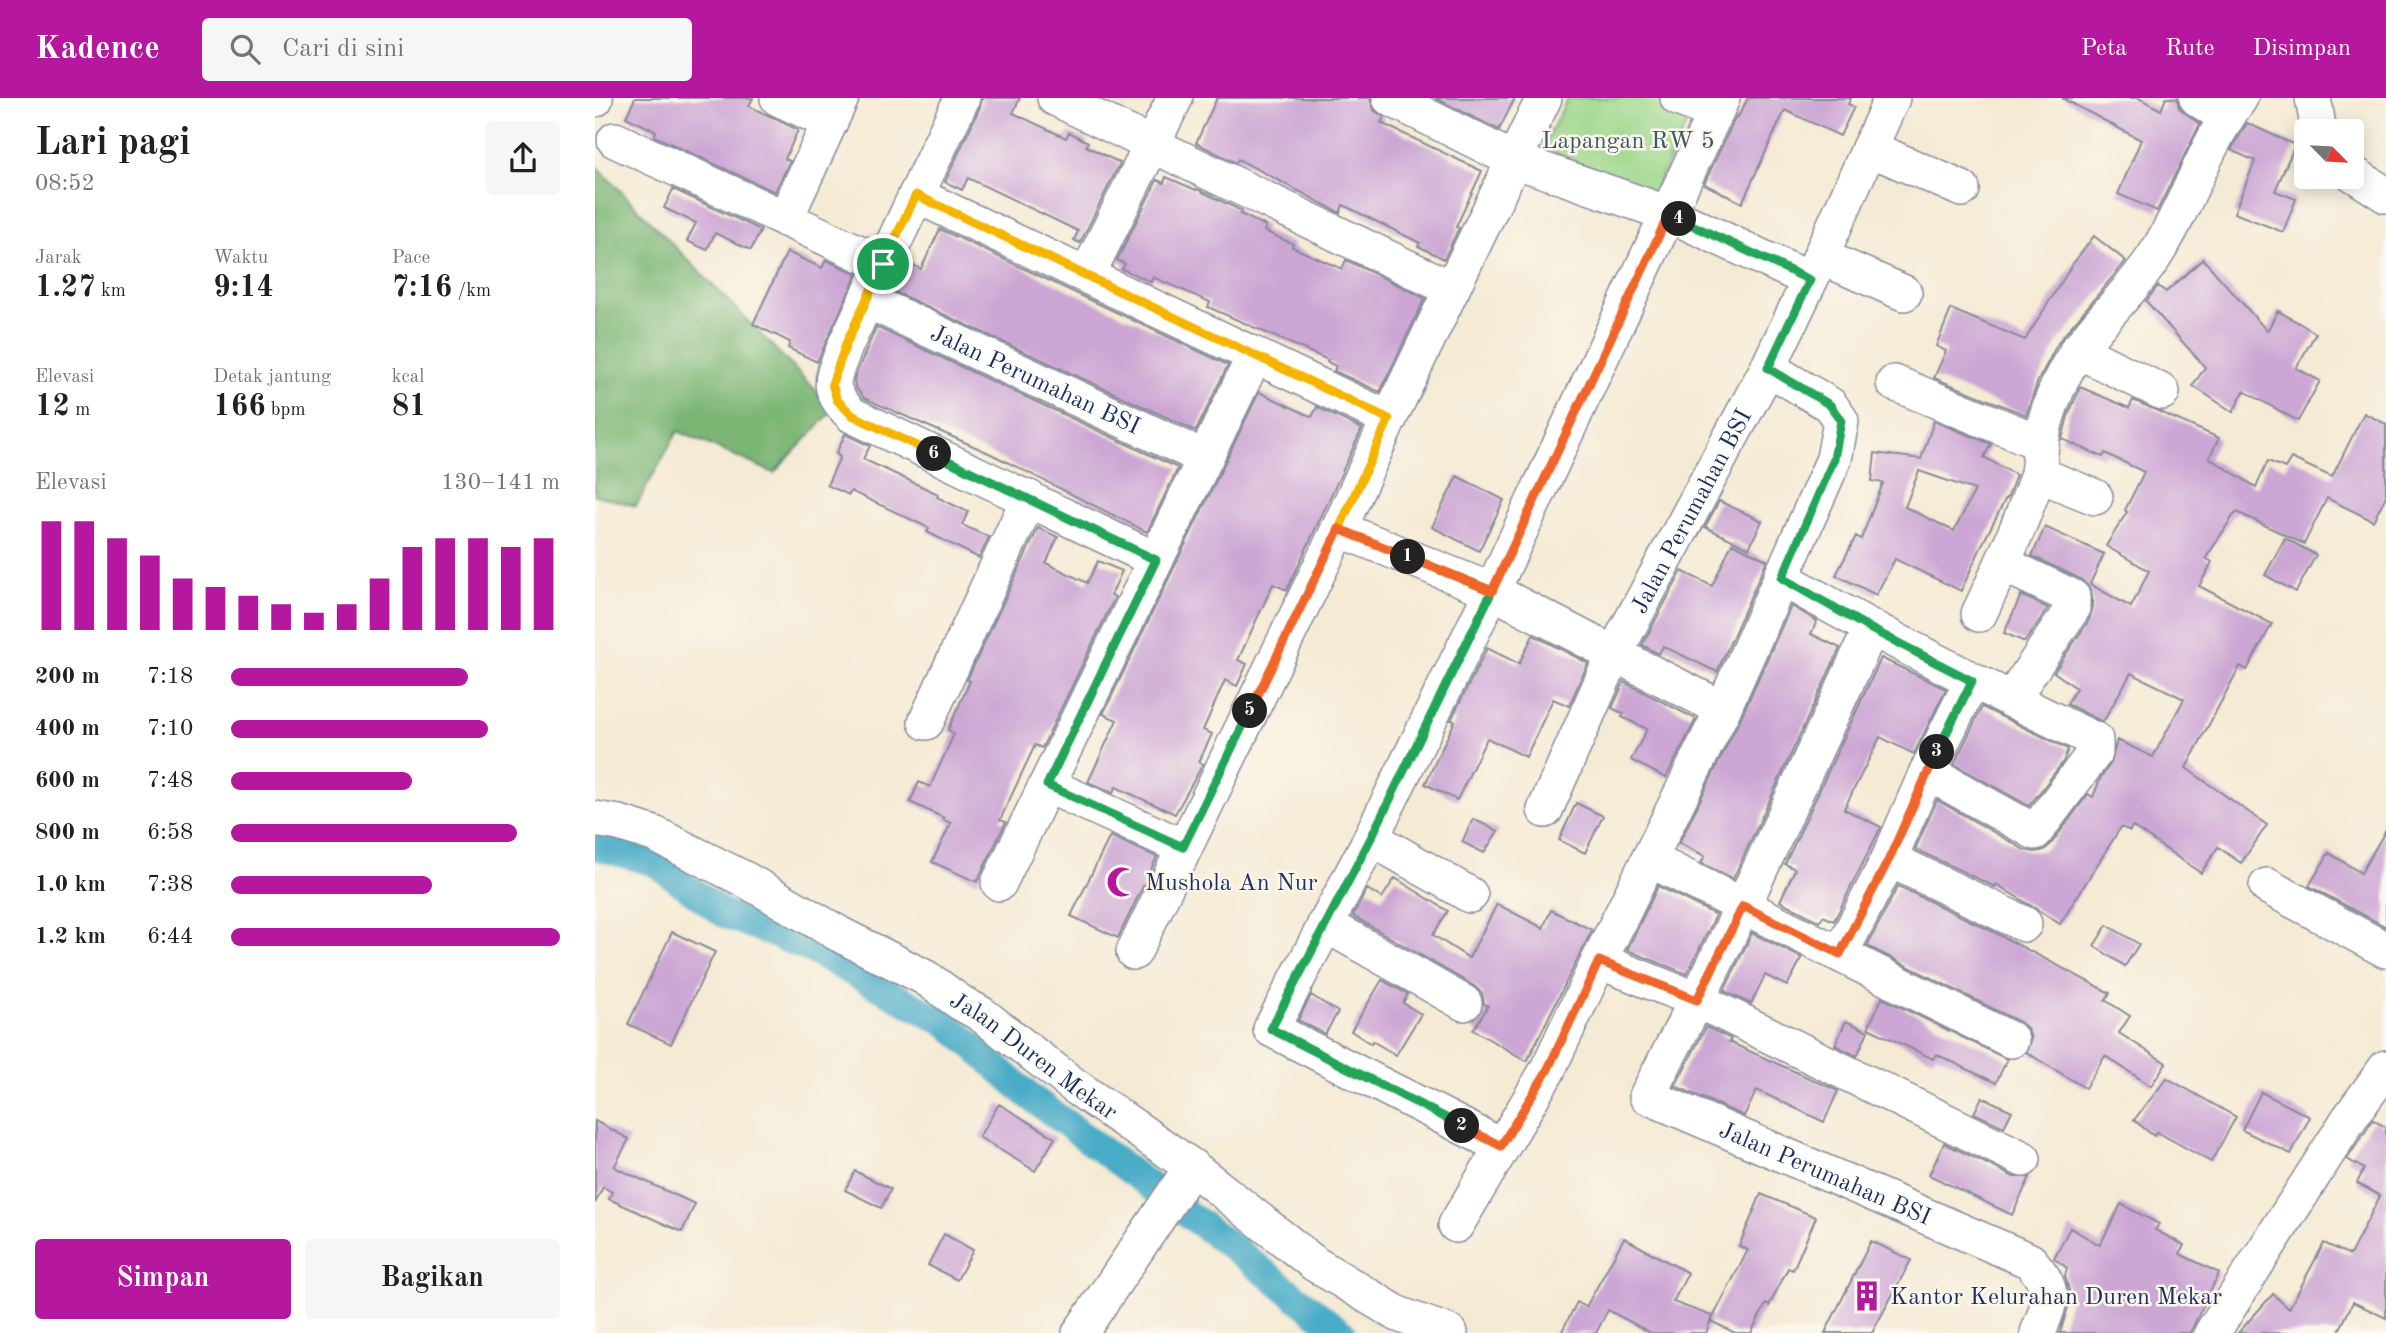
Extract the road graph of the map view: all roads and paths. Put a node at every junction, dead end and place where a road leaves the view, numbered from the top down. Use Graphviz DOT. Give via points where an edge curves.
graph roads {
  1 [pos="778,98"];
  2 [pos="962,98"];
  3 [pos="1055,98"];
  4 [pos="1175,98"];
  5 [pos="1390,98"];
  6 [pos="1545,98"];
  7 [pos="1678,98"];
  8 [pos="1892,98"];
  9 [pos="2197,98"];
  10 [pos="2313,98"];
  11 [pos="1718,105"];
  12 [pos="2233,107"];
  13 [pos="835,110"];
  14 [pos="2317,119"];
  15 [pos="615,140"];
  16 [pos="1150,145"];
  17 [pos="1869,148"];
  18 [pos="1514,160"];
  19 [pos="2364,181"];
  20 [pos="1962,189"];
  21 [pos="916,195"];
  22 [pos="2386,195"];
  23 [pos="1669,214"];
  24 [pos="786,219"];
  25 [pos="883,264"];
  26 [pos="1816,268"];
  27 [pos="1087,275"];
  28 [pos="1452,289"];
  29 [pos="1904,293"];
  30 [pos="866,300"];
  31 [pos="2077,350"];
  32 [pos="1255,355"];
  33 [pos="1768,368"];
  34 [pos="1894,383"];
  35 [pos="2162,392"];
  36 [pos="1389,419"];
  37 [pos="1205,458"];
  38 [pos="2040,458"];
  39 [pos="2095,497"];
  40 [pos="1029,498"];
  41 [pos="1339,529"];
  42 [pos="1156,560"];
  43 [pos="2003,564"];
  44 [pos="1782,578"];
  45 [pos="1492,591"];
  46 [pos="1979,614"];
  47 [pos="1871,629"];
  48 [pos="1614,654"];
  49 [pos="1972,681"];
  50 [pos="2011,700"];
  51 [pos="1723,709"];
  52 [pos="926,722"];
  53 [pos="1927,772"];
  54 [pos="1047,785"];
  55 [pos="1545,810"];
  56 [pos="595,819"];
  57 [pos="1371,838"];
  58 [pos="1183,847"];
  59 [pos="1649,859"];
  60 [pos="1889,859"];
  61 [pos="999,883"];
  62 [pos="2267,886"];
  63 [pos="1470,895"];
  64 [pos="1743,906"];
  65 [pos="1325,924"];
  66 [pos="2024,924"];
  67 [pos="2386,950"];
  68 [pos="1134,952"];
  69 [pos="1840,954"];
  70 [pos="1599,961"];
  71 [pos="1697,1000"];
  72 [pos="1464,1003"];
  73 [pos="2011,1040"];
  74 [pos="2386,1068"];
  75 [pos="1501,1146"];
  76 [pos="2023,1159"];
  77 [pos="1175,1189"];
  78 [pos="1456,1225"];
  79 [pos="1080,1333"];
  80 [pos="1450,1333"];
  81 [pos="2038,1333"];
  82 [pos="2212,1333"];
  1 -- 13 [label="street"];
  2 -- 21 [label="street"];
  3 -- 16 [label="street"];
  4 -- 16 [label="street"];
  5 -- 18 [label="street"];
  6 -- 18 [label="street"];
  7 -- 11 [label="street"];
  8 -- 17 [label="street, Jalan Perumahan BSI"];
  9 -- 12 [label="street"];
  10 -- 14 [label="street"];
  11 -- 23 [label="street"];
  12 -- 31 [label="street" via="2153,259"];
  13 -- 24 [label="street"];
  15 -- 24 [label="street"];
  16 -- 27 [label="street"];
  16 -- 28 [label="street"];
  17 -- 20 [label="street"];
  17 -- 26 [label="street, Jalan Perumahan BSI"];
  18 -- 23 [label="street"];
  18 -- 28 [label="street"];
  19 -- 22 [label="street"];
  21 -- 25 [label="street"];
  21 -- 27 [label="street"];
  23 -- 26 [label="street"];
  23 -- 45 [label="street"];
  24 -- 25 [label="street"];
  25 -- 30 [label="street"];
  26 -- 29 [label="street"];
  26 -- 33 [label="street, Jalan Perumahan BSI"];
  27 -- 32 [label="street"];
  28 -- 36 [label="street"];
  30 -- 37 [label="street, Jalan Perumahan BSI"];
  30 -- 40 [label="street" via="836,370 832,384 837,400 852,415"];
  31 -- 35 [label="street"];
  31 -- 38 [label="street" via="2057,389"];
  32 -- 36 [label="street"];
  32 -- 37 [label="street"];
  33 -- 44 [label="street" via="1830,405 1841,421 1834,459"];
  33 -- 48 [label="street, Jalan Perumahan BSI"];
  34 -- 38 [label="street"];
  36 -- 41 [label="street"];
  37 -- 42 [label="street"];
  38 -- 39 [label="street"];
  38 -- 43 [label="street"];
  40 -- 42 [label="street"];
  40 -- 52 [label="street"];
  41 -- 45 [label="street"];
  41 -- 58 [label="street"];
  42 -- 54 [label="street"];
  43 -- 46 [label="street"];
  43 -- 50 [label="street" via="2074,602"];
  44 -- 47 [label="street"];
  44 -- 51 [label="street"];
  45 -- 48 [label="street"];
  45 -- 57 [label="street"];
  47 -- 49 [label="street"];
  47 -- 64 [label="street, Jalan Perumahan BSI"];
  48 -- 51 [label="street"];
  48 -- 55 [label="street, Jalan Perumahan BSI"];
  49 -- 50 [label="street"];
  49 -- 53 [label="street"];
  50 -- 53 [label="street" via="2096,744 2095,752 2035,832"];
  51 -- 59 [label="street"];
  53 -- 60 [label="street"];
  54 -- 58 [label="street"];
  54 -- 61 [label="street"];
  56 -- 77 [label="street, Jalan Duren Mekar" via="654,834 926,978 1076,1087"];
  57 -- 63 [label="street"];
  57 -- 65 [label="street"];
  58 -- 68 [label="street"];
  59 -- 64 [label="street"];
  59 -- 70 [label="street"];
  60 -- 66 [label="street"];
  60 -- 69 [label="street"];
  62 -- 67 [label="street"];
  64 -- 69 [label="street"];
  64 -- 71 [label="street, Jalan Perumahan BSI"];
  65 -- 72 [label="street"];
  65 -- 75 [label="street" via="1271,1029"];
  69 -- 73 [label="street"];
  70 -- 71 [label="street"];
  70 -- 75 [label="street" via="1547,1071"];
  71 -- 76 [label="street"];
  71 -- 81 [label="street, Jalan Perumahan BSI" via="1647,1096 2030,1261 2048,1282 2049,1306"];
  74 -- 82 [label="street"];
  75 -- 78 [label="street"];
  77 -- 79 [label="street"];
  77 -- 80 [label="street, Jalan Duren Mekar" via="1398,1314"];
}
